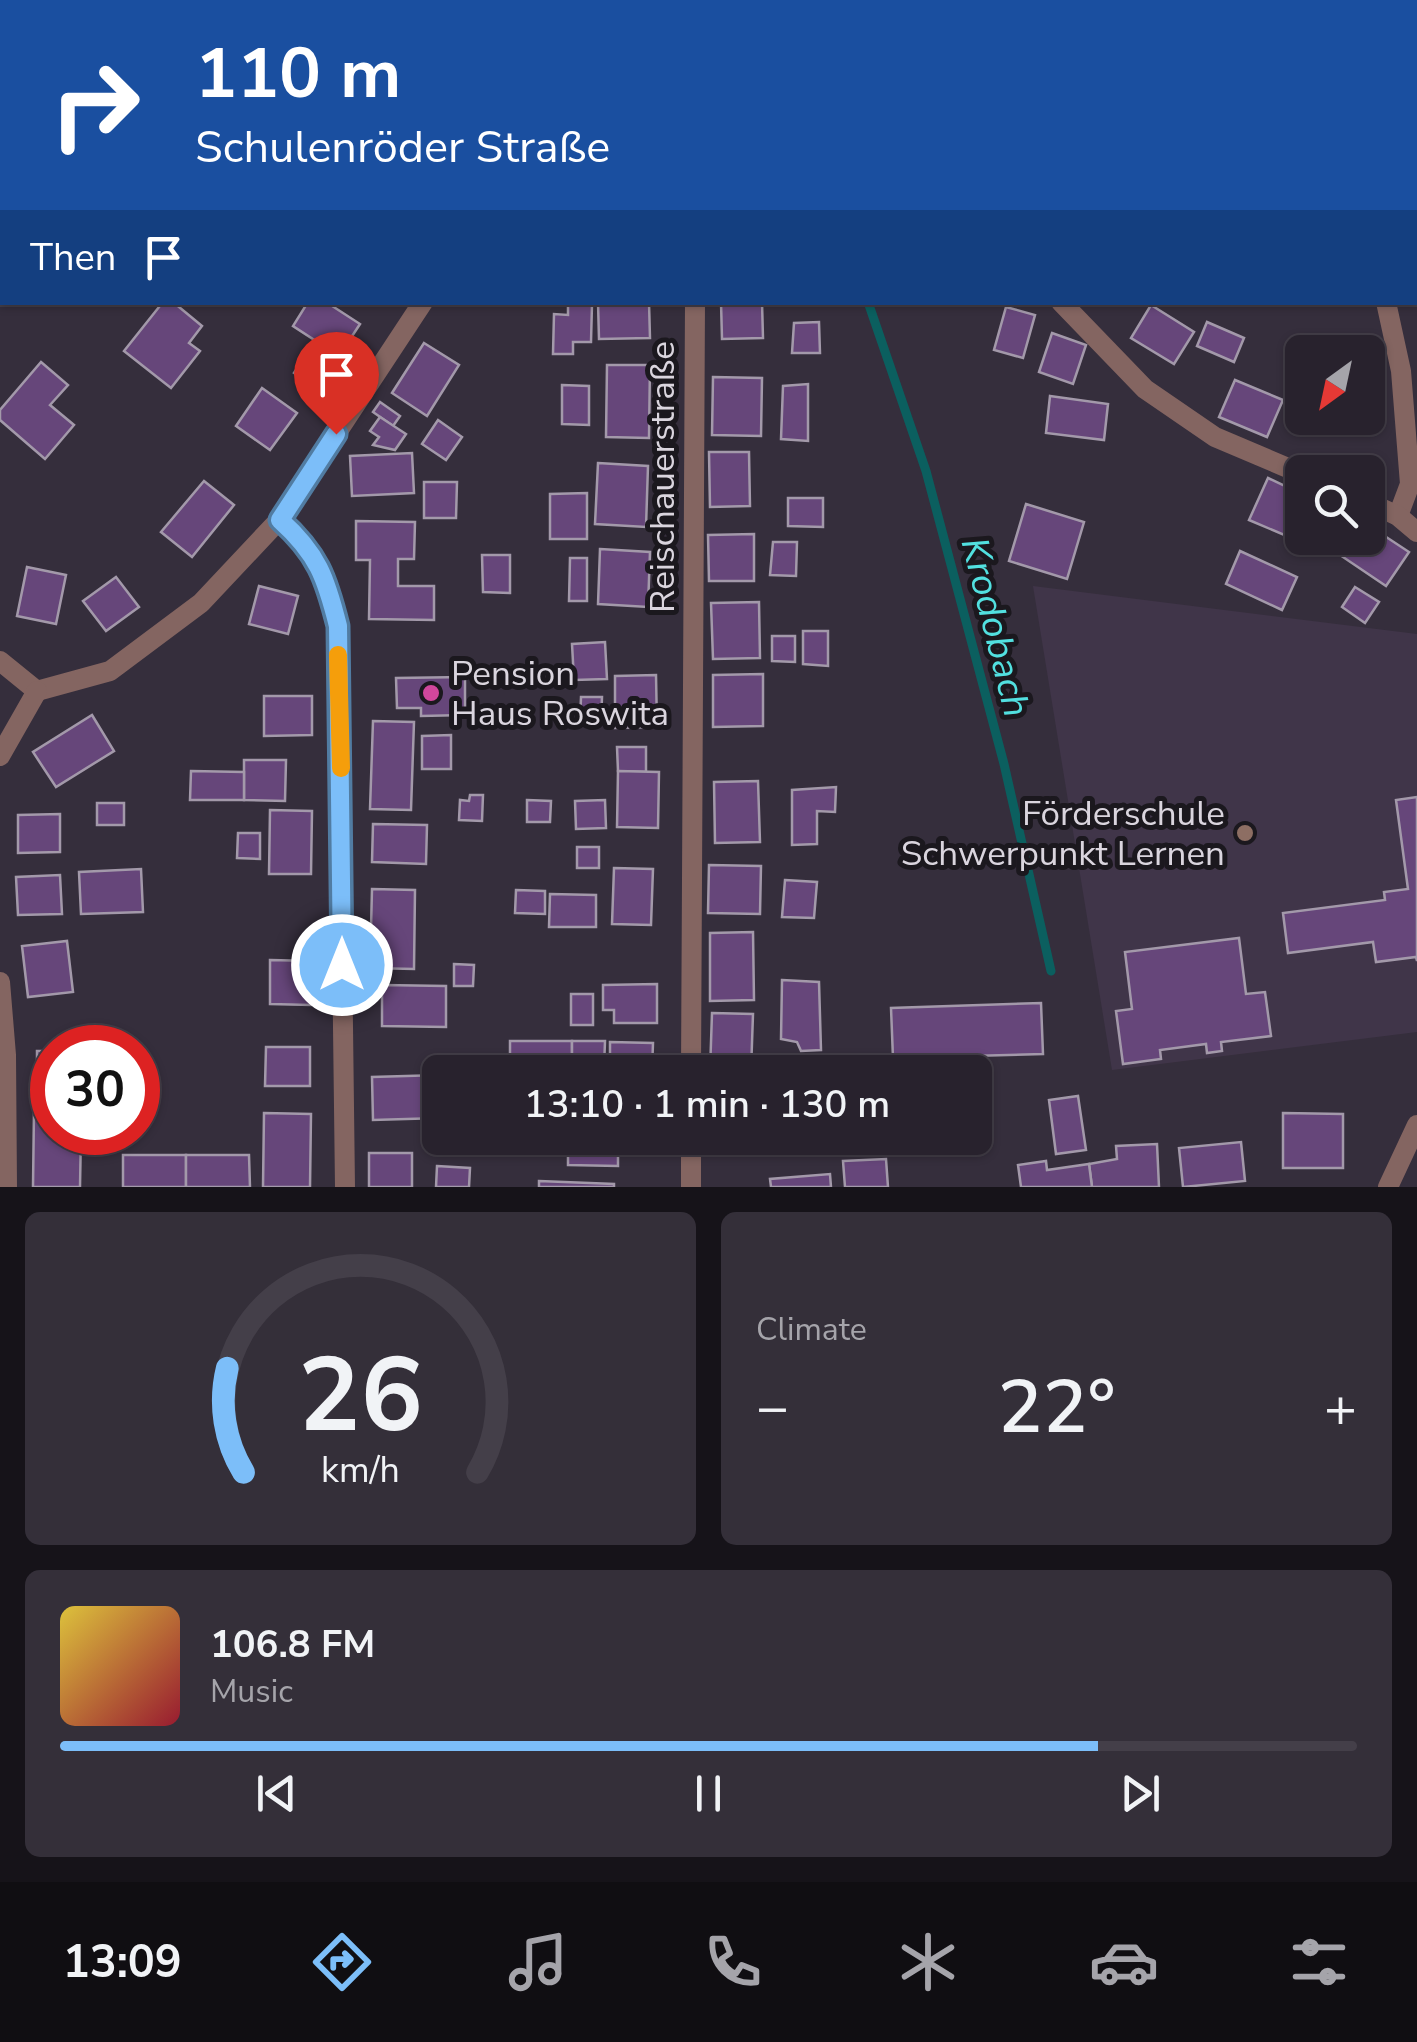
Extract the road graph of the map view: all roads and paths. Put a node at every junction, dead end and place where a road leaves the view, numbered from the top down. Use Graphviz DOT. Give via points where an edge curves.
graph roads {
  1 [pos="421,305"];
  2 [pos="695,305"];
  3 [pos="1064,305"];
  4 [pos="1392,308"];
  5 [pos="1285,467"];
  6 [pos="1385,510"];
  7 [pos="1398,516"];
  8 [pos="280,520"];
  9 [pos="1417,532"];
  10 [pos="0,661"];
  11 [pos="36,691"];
  12 [pos="0,756"];
  13 [pos="0,982"];
  14 [pos="692,1055"];
  15 [pos="1417,1124"];
  16 [pos="691,1155"];
  17 [pos="7,1187"];
  18 [pos="345,1187"];
  19 [pos="691,1187"];
  20 [pos="1388,1187"];
  1 -- 8 [label="street"];
  2 -- 14 [label="street, Reischauerstraße"];
  3 -- 5 [label="street" via="1145,389 1215,438"];
  4 -- 7 [label="street" via="1410,484"];
  6 -- 7 [label="street"];
  7 -- 9 [label="street"];
  8 -- 11 [label="street" via="201,603 110,670"];
  8 -- 18 [label="street" via="324,573 338,626"];
  10 -- 11 [label="street"];
  11 -- 12 [label="street"];
  13 -- 17 [label="street"];
  15 -- 20 [label="street"];
  16 -- 19 [label="street"];
}
